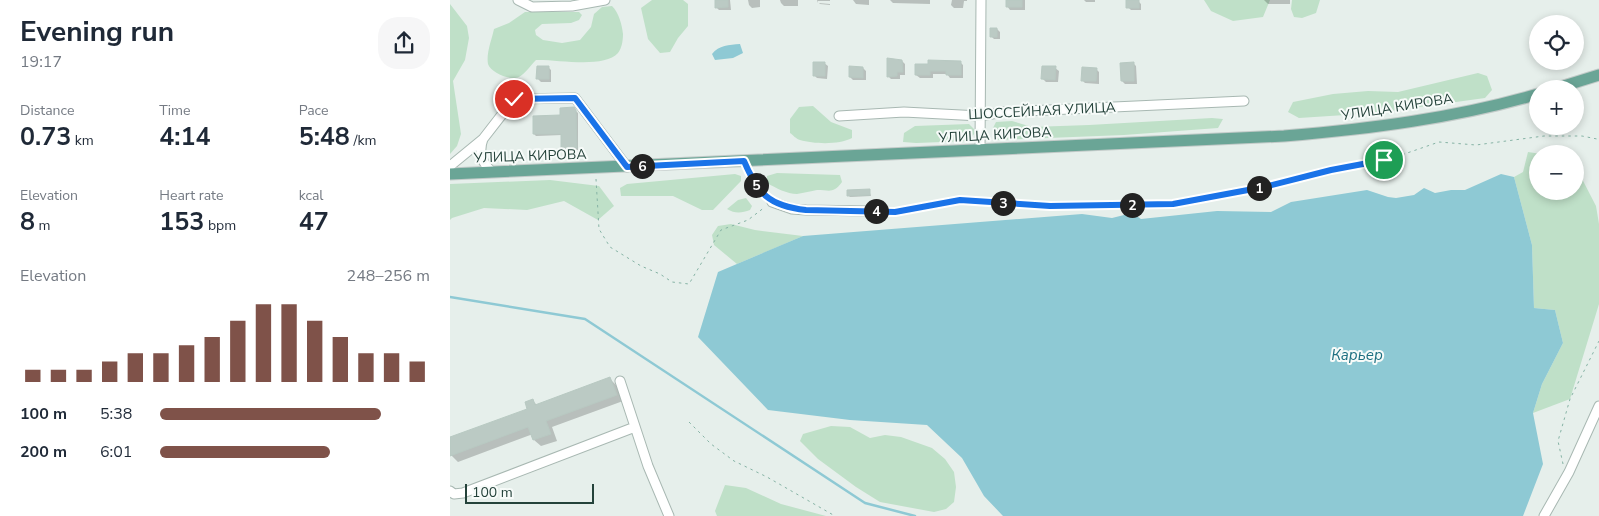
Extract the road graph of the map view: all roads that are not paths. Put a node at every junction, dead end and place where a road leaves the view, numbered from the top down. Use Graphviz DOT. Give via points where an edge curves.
graph roads {
  1 [pos="518,0"];
  2 [pos="605,0"];
  3 [pos="981,0"];
  4 [pos="1599,75"];
  5 [pos="1583,80"];
  6 [pos="1529,96"];
  7 [pos="1244,101"];
  8 [pos="839,116"];
  9 [pos="980,116"];
  10 [pos="483,139"];
  11 [pos="980,150"];
  12 [pos="450,166"];
  13 [pos="627,167"];
  14 [pos="492,172"];
  15 [pos="450,174"];
  16 [pos="772,202"];
  17 [pos="868,211"];
  18 [pos="620,381"];
  19 [pos="1599,406"];
  20 [pos="635,427"];
  21 [pos="450,491"];
  22 [pos="669,516"];
  23 [pos="1544,516"];
  1 -- 2 [label="street" via="532,8"];
  3 -- 9 [label="street"];
  4 -- 5 [label="main road"];
  6 -- 11 [label="main road, УЛИЦА КИРОВА" via="1479,109 1319,133"];
  7 -- 9 [label="street, ШОССЕЙНАЯ УЛИЦА" via="1004,112"];
  8 -- 9 [label="street, ШОССЕЙНАЯ УЛИЦА" via="904,112"];
  9 -- 11 [label="street"];
  10 -- 12 [label="street"];
  10 -- 13 [label="street" via="514,99 575,98"];
  10 -- 14 [label="street" via="482,161"];
  11 -- 13 [label="main road, УЛИЦА КИРОВА"];
  13 -- 14 [label="main road, УЛИЦА КИРОВА"];
  14 -- 15 [label="main road, УЛИЦА КИРОВА"];
  16 -- 17 [label="street" via="792,209"];
  18 -- 20 [label="street"];
  19 -- 23 [label="street"];
  20 -- 21 [label="street" via="463,493"];
  20 -- 22 [label="street"];
}
